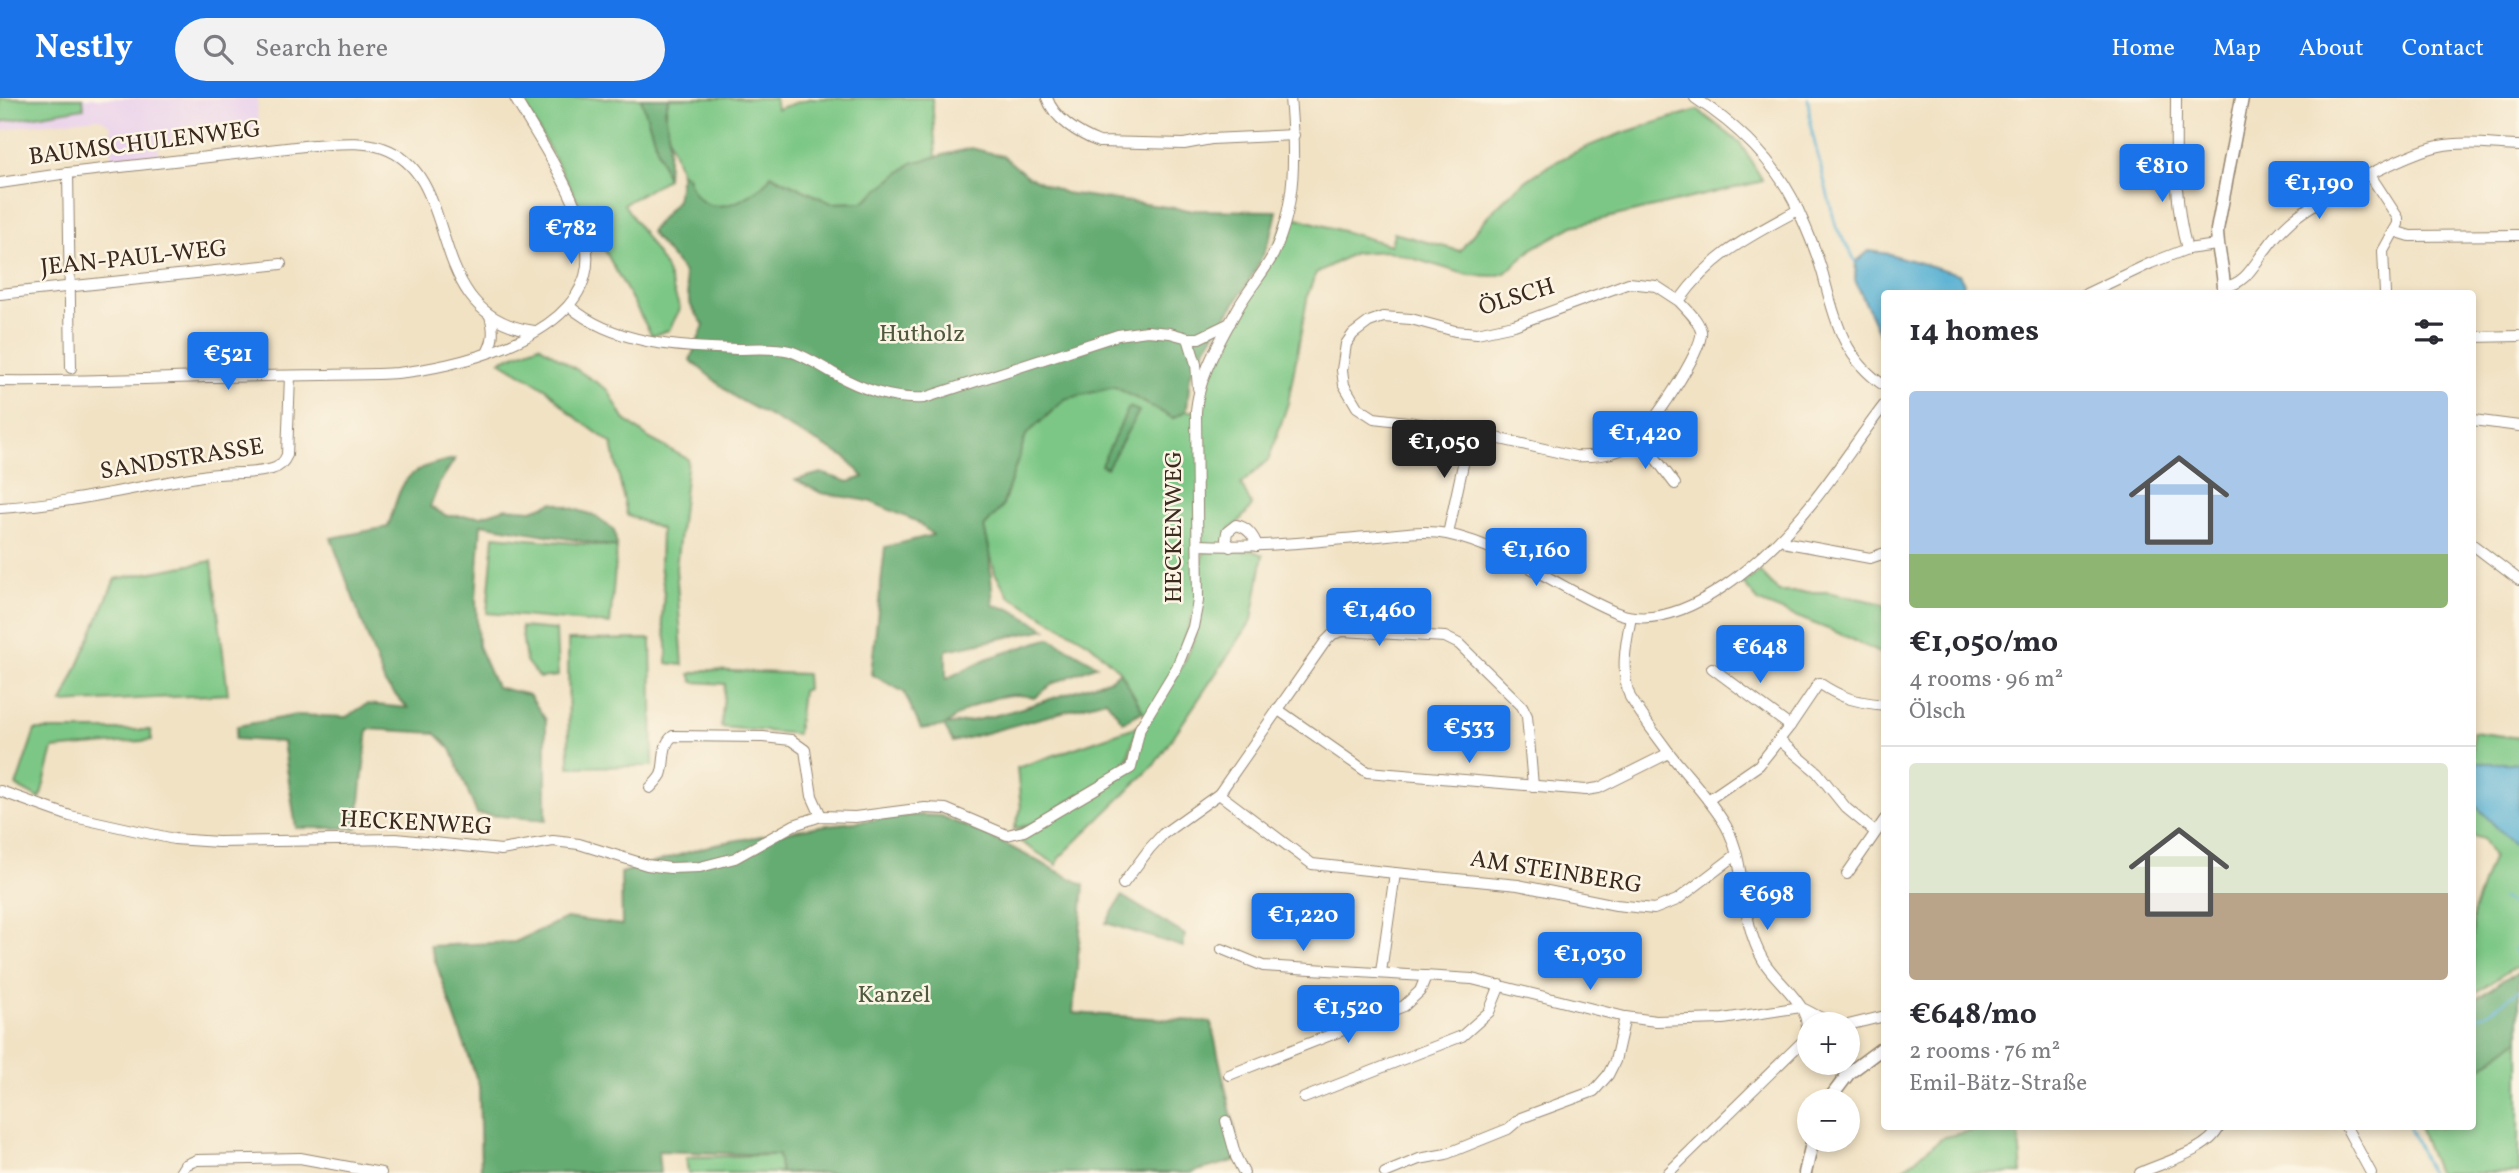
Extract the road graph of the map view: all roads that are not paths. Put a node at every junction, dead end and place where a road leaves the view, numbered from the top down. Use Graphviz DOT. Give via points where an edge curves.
graph roads {
  1 [pos="515,98"];
  2 [pos="1047,98"];
  3 [pos="1290,98"];
  4 [pos="1695,98"];
  5 [pos="2176,98"];
  6 [pos="2242,98"];
  7 [pos="1294,135"];
  8 [pos="2519,146"];
  9 [pos="68,173"];
  10 [pos="2371,175"];
  11 [pos="0,183"];
  12 [pos="1798,210"];
  13 [pos="2395,231"];
  14 [pos="2519,235"];
  15 [pos="2217,245"];
  16 [pos="2187,250"];
  17 [pos="277,264"];
  18 [pos="71,287"];
  19 [pos="2103,290"];
  20 [pos="2224,290"];
  21 [pos="2385,290"];
  22 [pos="0,294"];
  23 [pos="1679,301"];
  24 [pos="569,306"];
  25 [pos="490,316"];
  26 [pos="1230,323"];
  27 [pos="535,331"];
  28 [pos="2519,336"];
  29 [pos="2476,337"];
  30 [pos="1188,338"];
  31 [pos="488,352"];
  32 [pos="71,368"];
  33 [pos="290,376"];
  34 [pos="0,381"];
  35 [pos="1881,383"];
  36 [pos="1198,392"];
  37 [pos="1881,409"];
  38 [pos="2476,420"];
  39 [pos="2519,426"];
  40 [pos="1471,432"];
  41 [pos="1640,438"];
  42 [pos="1675,484"];
  43 [pos="0,508"];
  44 [pos="1448,534"];
  45 [pos="1781,538"];
  46 [pos="1198,545"];
  47 [pos="1257,546"];
  48 [pos="1230,547"];
  49 [pos="2476,547"];
  50 [pos="1881,554"];
  51 [pos="2519,580"];
  52 [pos="1631,617"];
  53 [pos="1712,668"];
  54 [pos="1881,705"];
  55 [pos="1277,709"];
  56 [pos="1790,726"];
  57 [pos="1779,740"];
  58 [pos="1669,753"];
  59 [pos="1533,786"];
  60 [pos="650,788"];
  61 [pos="0,791"];
  62 [pos="1219,794"];
  63 [pos="1708,800"];
  64 [pos="821,816"];
  65 [pos="1881,824"];
  66 [pos="1875,832"];
  67 [pos="1736,855"];
  68 [pos="1395,873"];
  69 [pos="1847,874"];
  70 [pos="1123,884"];
  71 [pos="1222,949"];
  72 [pos="1381,972"];
  73 [pos="1426,976"];
  74 [pos="1500,985"];
  75 [pos="1801,1007"];
  76 [pos="1804,1012"];
  77 [pos="1810,1012"];
  78 [pos="1625,1017"];
  79 [pos="1881,1018"];
  80 [pos="1860,1022"];
  81 [pos="1797,1049"];
  82 [pos="1881,1049"];
  83 [pos="1229,1075"];
  84 [pos="1837,1089"];
  85 [pos="1304,1098"];
  86 [pos="1226,1121"];
  87 [pos="2218,1130"];
  88 [pos="2348,1130"];
  89 [pos="1810,1152"];
  90 [pos="180,1173"];
  91 [pos="382,1173"];
  92 [pos="1244,1173"];
  93 [pos="1385,1173"];
  94 [pos="1668,1173"];
  95 [pos="1805,1173"];
  96 [pos="2140,1173"];
  97 [pos="2371,1173"];
  1 -- 24 [label="street" via="568,192 586,235 585,276"];
  2 -- 7 [label="street" via="1059,117 1098,142 1184,144"];
  3 -- 7 [label="street, HECKENWEG"];
  4 -- 12 [label="street" via="1758,151"];
  5 -- 16 [label="street" via="2176,191"];
  6 -- 15 [label="street"];
  7 -- 26 [label="street, HECKENWEG" via="1294,176 1287,215 1273,254"];
  8 -- 10 [label="street" via="2437,146"];
  9 -- 11 [label="street, BAUMSCHULENWEG"];
  9 -- 18 [label="street"];
  9 -- 25 [label="street, BAUMSCHULENWEG" via="317,145 383,148 400,156 417,173 454,268"];
  10 -- 13 [label="street" via="2398,218"];
  10 -- 20 [label="street" via="2301,214 2272,241 2246,276"];
  12 -- 23 [label="street" via="1735,245 1709,266"];
  12 -- 35 [label="street" via="1815,249 1843,342 1861,367"];
  13 -- 14 [label="street" via="2410,236"];
  13 -- 21 [label="street" via="2382,251"];
  15 -- 16 [label="street"];
  15 -- 20 [label="street"];
  16 -- 19 [label="street" via="2151,263"];
  17 -- 18 [label="street, JEAN-PAUL-WEG"];
  18 -- 22 [label="street, JEAN-PAUL-WEG"];
  18 -- 32 [label="street"];
  23 -- 40 [label="street, ÖLSCH" via="1656,286 1629,284 1502,329 1455,331 1390,317 1368,322 1353,334 1346,344 1342,370 1349,396 1364,413 1383,420"];
  23 -- 41 [label="street, ÖLSCH" via="1695,319 1701,340 1665,405"];
  24 -- 27 [label="street"];
  24 -- 30 [label="street" via="594,325 646,340 693,348 792,352 857,386 906,399 924,398 1118,335 1147,331"];
  25 -- 27 [label="street, BAUMSCHULENWEG" via="513,328"];
  25 -- 31 [label="street" via="494,329"];
  26 -- 30 [label="street" via="1204,337"];
  26 -- 36 [label="street, HECKENWEG"];
  27 -- 31 [label="street"];
  28 -- 29 [label="street"];
  30 -- 36 [label="street"];
  31 -- 33 [label="street" via="396,373"];
  33 -- 34 [label="street"];
  33 -- 43 [label="street, SANDSTRASSE" via="286,455 277,467"];
  36 -- 46 [label="street, HECKENWEG"];
  37 -- 45 [label="street"];
  38 -- 39 [label="street"];
  40 -- 41 [label="street, ÖLSCH" via="1593,457"];
  40 -- 44 [label="street"];
  41 -- 42 [label="street"];
  44 -- 47 [label="street"];
  44 -- 52 [label="street" via="1479,543"];
  45 -- 50 [label="street" via="1870,558"];
  45 -- 52 [label="street" via="1696,604 1659,617"];
  46 -- 48 [label="street"];
  46 -- 64 [label="street, HECKENWEG" via="1198,601 1189,642 1140,727 1134,761 1124,774 1013,835 946,809"];
  47 -- 48 [label="street"];
  47 -- 48 [label="street" via="1249,532 1236,525 1227,532"];
  49 -- 51 [label="street"];
  52 -- 58 [label="street" via="1626,687"];
  53 -- 56 [label="street"];
  54 -- 56 [label="street" via="1838,696 1819,683"];
  55 -- 59 [label="street" via="1367,772"];
  55 -- 59 [label="street" via="1334,634 1445,637 1459,644 1522,706 1527,716"];
  55 -- 62 [label="street"];
  56 -- 57 [label="street"];
  57 -- 63 [label="street" via="1759,765"];
  57 -- 66 [label="street"];
  58 -- 59 [label="street" via="1599,788"];
  58 -- 63 [label="street"];
  60 -- 64 [label="street" via="659,778 673,736 791,740 804,750 812,796"];
  61 -- 64 [label="street, HECKENWEG" via="69,816 174,839 396,839 501,850 553,841 670,868 700,867 735,858 794,825"];
  62 -- 68 [label="street, AM STEINBERG" via="1312,864"];
  62 -- 70 [label="street" via="1163,834"];
  63 -- 67 [label="street" via="1725,825"];
  65 -- 66 [label="street"];
  66 -- 69 [label="street"];
  67 -- 68 [label="street, AM STEINBERG" via="1677,900 1645,910 1518,885"];
  67 -- 75 [label="street" via="1752,935 1763,960"];
  68 -- 72 [label="street"];
  71 -- 72 [label="street" via="1263,966"];
  72 -- 73 [label="street"];
  73 -- 74 [label="street"];
  73 -- 83 [label="street" via="1420,991 1404,1006"];
  74 -- 78 [label="street"];
  74 -- 85 [label="street" via="1489,1012 1462,1036"];
  75 -- 76 [label="street"];
  75 -- 77 [label="street"];
  75 -- 78 [label="street" via="1700,1021"];
  78 -- 93 [label="street" via="1615,1061 1594,1091 1521,1118 1508,1129 1446,1154 1419,1158"];
  79 -- 80 [label="street"];
  81 -- 94 [label="street"];
  82 -- 84 [label="street" via="1849,1073"];
  86 -- 92 [label="street"];
  87 -- 96 [label="street" via="2207,1143"];
  88 -- 97 [label="street"];
  89 -- 95 [label="street"];
  90 -- 91 [label="street" via="197,1160 300,1158"];
}
